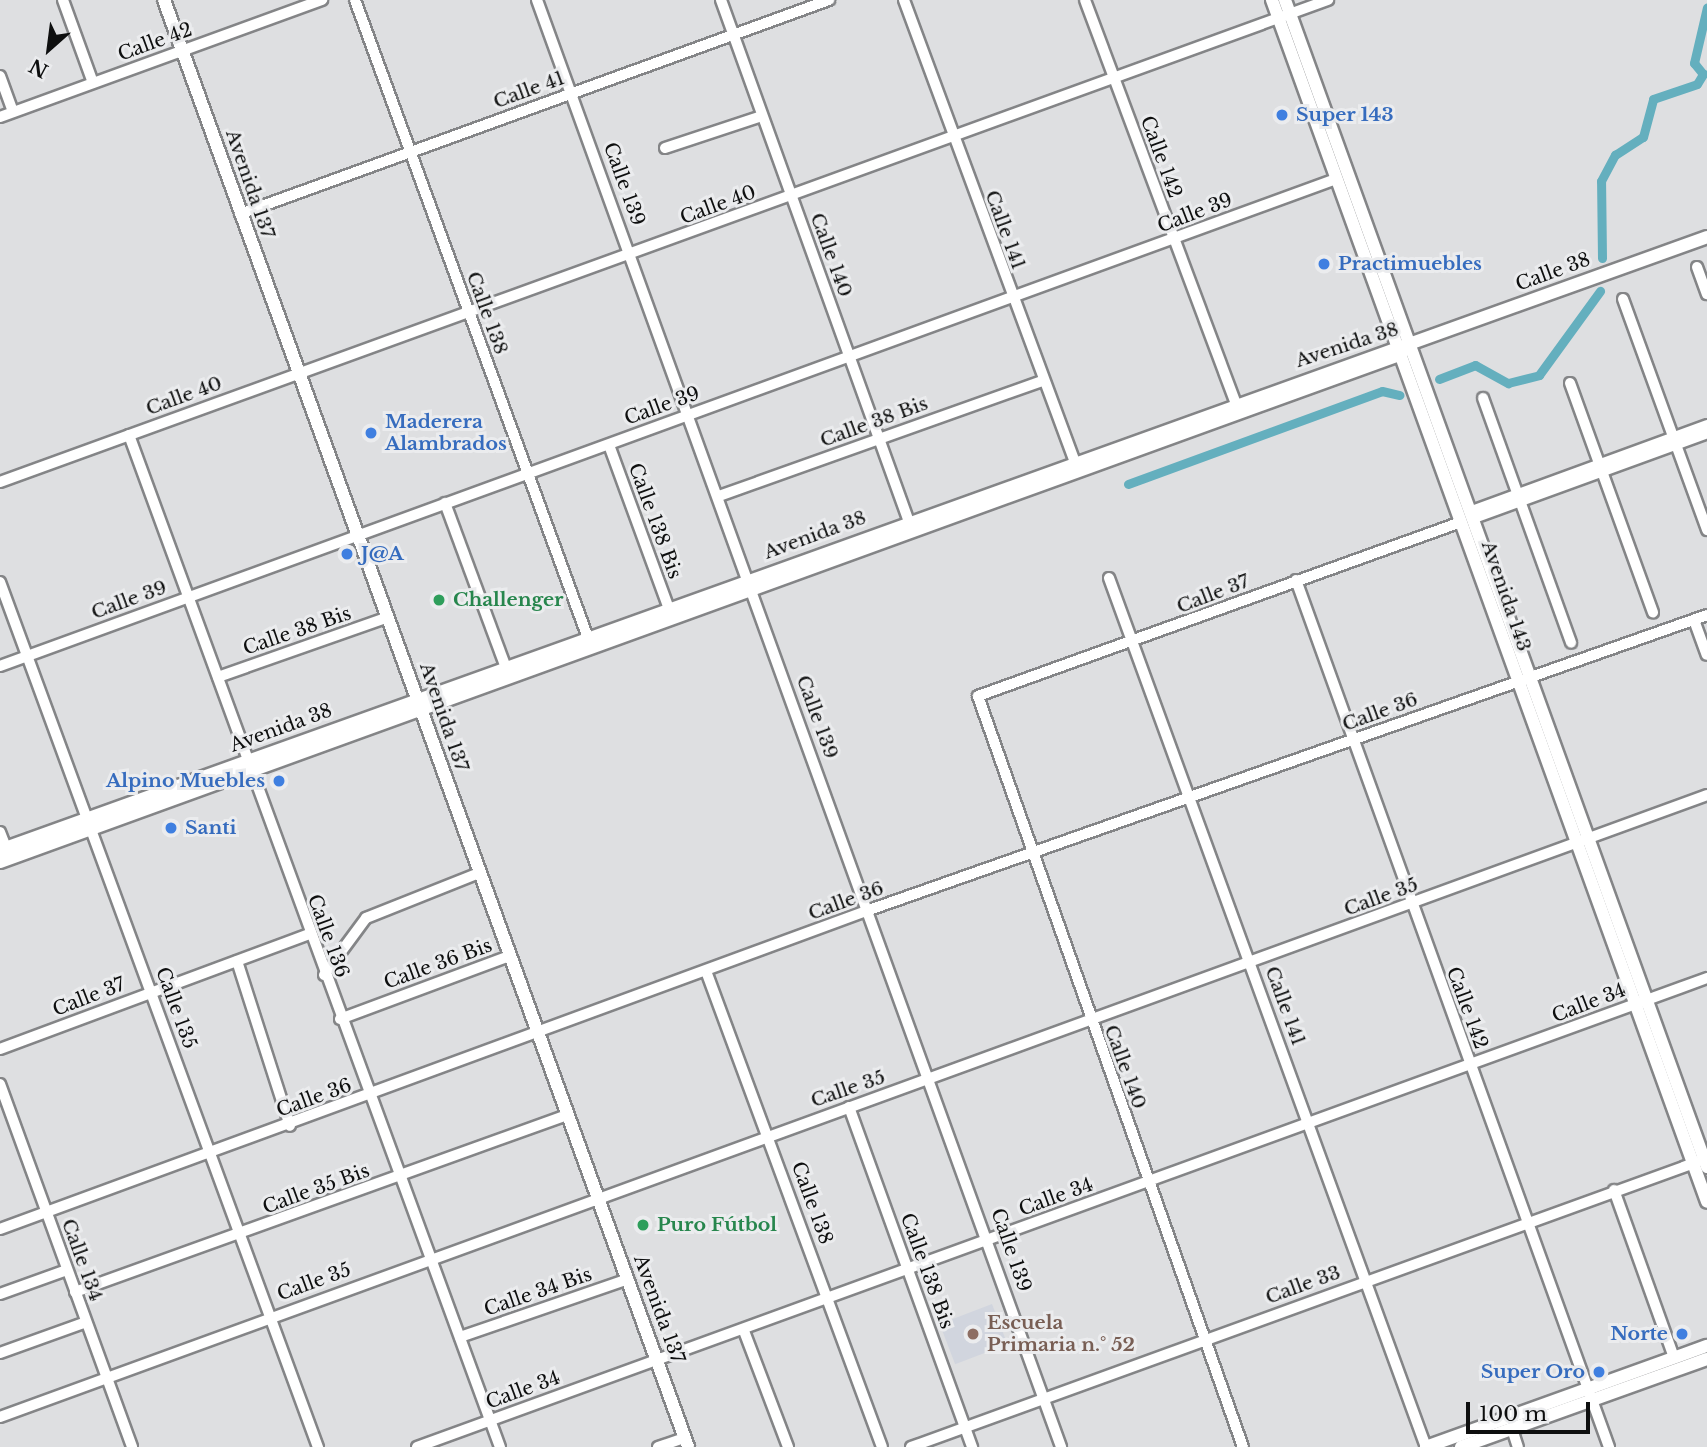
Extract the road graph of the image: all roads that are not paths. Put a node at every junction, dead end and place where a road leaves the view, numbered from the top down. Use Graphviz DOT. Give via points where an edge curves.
graph roads {
  1 [pos="64,0"];
  2 [pos="164,0"];
  3 [pos="322,0"];
  4 [pos="355,0"];
  5 [pos="537,0"];
  6 [pos="721,0"];
  7 [pos="829,0"];
  8 [pos="904,0"];
  9 [pos="1085,0"];
  10 [pos="1272,0"];
  11 [pos="1285,0"];
  12 [pos="1328,0"];
  13 [pos="1285,18"];
  14 [pos="733,34"];
  15 [pos="183,50"];
  16 [pos="0,76"];
  17 [pos="1115,80"];
  18 [pos="93,83"];
  19 [pos="572,93"];
  20 [pos="13,112"];
  21 [pos="762,116"];
  22 [pos="0,117"];
  23 [pos="954,138"];
  24 [pos="665,148"];
  25 [pos="410,151"];
  26 [pos="1336,178"];
  27 [pos="791,197"];
  28 [pos="240,214"];
  29 [pos="1707,237"];
  30 [pos="1173,240"];
  31 [pos="631,256"];
  32 [pos="1697,267"];
  33 [pos="1707,294"];
  34 [pos="1011,298"];
  35 [pos="1623,299"];
  36 [pos="469,312"];
  37 [pos="1412,343"];
  38 [pos="1397,350"];
  39 [pos="849,357"];
  40 [pos="299,374"];
  41 [pos="1042,381"];
  42 [pos="1570,383"];
  43 [pos="1483,398"];
  44 [pos="1236,403"];
  45 [pos="690,414"];
  46 [pos="1707,425"];
  47 [pos="1707,433"];
  48 [pos="129,435"];
  49 [pos="879,439"];
  50 [pos="1675,441"];
  51 [pos="609,445"];
  52 [pos="1076,466"];
  53 [pos="1600,468"];
  54 [pos="526,472"];
  55 [pos="0,482"];
  56 [pos="719,496"];
  57 [pos="1517,498"];
  58 [pos="445,503"];
  59 [pos="1473,514"];
  60 [pos="909,522"];
  61 [pos="1461,522"];
  62 [pos="1707,530"];
  63 [pos="358,533"];
  64 [pos="1109,578"];
  65 [pos="1296,580"];
  66 [pos="0,582"];
  67 [pos="750,585"];
  68 [pos="190,596"];
  69 [pos="668,609"];
  70 [pos="1653,612"];
  71 [pos="1707,615"];
  72 [pos="388,617"];
  73 [pos="1694,620"];
  74 [pos="588,638"];
  75 [pos="1133,643"];
  76 [pos="1571,643"];
  77 [pos="1707,655"];
  78 [pos="27,656"];
  79 [pos="0,666"];
  80 [pos="506,668"];
  81 [pos="1531,676"];
  82 [pos="218,677"];
  83 [pos="1514,681"];
  84 [pos="978,696"];
  85 [pos="418,706"];
  86 [pos="1353,740"];
  87 [pos="249,766"];
  88 [pos="1707,795"];
  89 [pos="1189,799"];
  90 [pos="88,826"];
  91 [pos="0,832"];
  92 [pos="1590,837"];
  93 [pos="1575,845"];
  94 [pos="3,849"];
  95 [pos="1031,855"];
  96 [pos="0,862"];
  97 [pos="479,873"];
  98 [pos="1411,904"];
  99 [pos="869,910"];
  100 [pos="309,934"];
  101 [pos="509,956"];
  102 [pos="237,961"];
  103 [pos="1251,964"];
  104 [pos="706,971"];
  105 [pos="324,975"];
  106 [pos="1707,978"];
  107 [pos="151,992"];
  108 [pos="1649,999"];
  109 [pos="1634,1005"];
  110 [pos="340,1019"];
  111 [pos="1089,1020"];
  112 [pos="537,1034"];
  113 [pos="0,1049"];
  114 [pos="1470,1067"];
  115 [pos="931,1078"];
  116 [pos="0,1084"];
  117 [pos="369,1097"];
  118 [pos="849,1107"];
  119 [pos="568,1115"];
  120 [pos="1308,1122"];
  121 [pos="289,1126"];
  122 [pos="769,1135"];
  123 [pos="211,1155"];
  124 [pos="1703,1162"];
  125 [pos="399,1177"];
  126 [pos="1148,1183"];
  127 [pos="1614,1189"];
  128 [pos="598,1196"];
  129 [pos="1707,1202"];
  130 [pos="47,1213"];
  131 [pos="1531,1220"];
  132 [pos="0,1229"];
  133 [pos="241,1235"];
  134 [pos="989,1239"];
  135 [pos="430,1259"];
  136 [pos="67,1270"];
  137 [pos="909,1270"];
  138 [pos="628,1279"];
  139 [pos="1364,1281"];
  140 [pos="75,1292"];
  141 [pos="0,1294"];
  142 [pos="828,1300"];
  143 [pos="271,1316"];
  144 [pos="86,1322"];
  145 [pos="744,1331"];
  146 [pos="460,1337"];
  147 [pos="1204,1340"];
  148 [pos="1707,1346"];
  149 [pos="0,1353"];
  150 [pos="1674,1358"];
  151 [pos="1707,1359"];
  152 [pos="656,1360"];
  153 [pos="106,1377"];
  154 [pos="1589,1394"];
  155 [pos="1044,1399"];
  156 [pos="0,1417"];
  157 [pos="491,1421"];
  158 [pos="965,1427"];
  159 [pos="1512,1429"];
  160 [pos="686,1442"];
  161 [pos="132,1447"];
  162 [pos="318,1447"];
  163 [pos="417,1447"];
  164 [pos="499,1447"];
  165 [pos="658,1447"];
  166 [pos="788,1447"];
  167 [pos="882,1447"];
  168 [pos="911,1447"];
  169 [pos="972,1447"];
  170 [pos="1061,1447"];
  171 [pos="1243,1447"];
  172 [pos="1426,1447"];
  173 [pos="1461,1447"];
  174 [pos="1518,1447"];
  175 [pos="1609,1447"];
  1 -- 18 [label="street"];
  2 -- 15 [label="main road, Avenida 137"];
  3 -- 15 [label="street, Calle 42"];
  4 -- 25 [label="street, Calle 138"];
  5 -- 19 [label="street, Calle 139"];
  6 -- 14 [label="street, Calle 140"];
  7 -- 14 [label="street, Calle 41"];
  8 -- 23 [label="street, Calle 141"];
  9 -- 17 [label="street, Calle 142"];
  10 -- 13 [label="main road, Avenida 143"];
  11 -- 13 [label="main road, Avenida 143"];
  12 -- 13 [label="street, Calle 40"];
  13 -- 17 [label="street, Calle 40"];
  13 -- 26 [label="main road, Avenida 143"];
  13 -- 37 [label="main road, Avenida 143"];
  14 -- 19 [label="street, Calle 41"];
  14 -- 21 [label="street, Calle 140"];
  15 -- 18 [label="street, Calle 42"];
  15 -- 28 [label="main road, Avenida 137"];
  16 -- 20 [label="street"];
  17 -- 23 [label="street, Calle 40"];
  17 -- 30 [label="street, Calle 142"];
  18 -- 20 [label="street, Calle 42"];
  19 -- 25 [label="street, Calle 41"];
  19 -- 31 [label="street, Calle 139"];
  20 -- 22 [label="street, Calle 42"];
  21 -- 24 [label="street"];
  21 -- 27 [label="street, Calle 140"];
  23 -- 27 [label="street, Calle 40"];
  23 -- 34 [label="street, Calle 141"];
  25 -- 28 [label="street, Calle 41"];
  25 -- 36 [label="street, Calle 138"];
  26 -- 30 [label="street, Calle 39"];
  26 -- 38 [label="main road, Avenida 143"];
  27 -- 31 [label="street, Calle 40"];
  27 -- 39 [label="street, Calle 140"];
  28 -- 40 [label="main road, Avenida 137"];
  29 -- 37 [label="main road, Calle 38"];
  30 -- 34 [label="street, Calle 39"];
  30 -- 44 [label="street, Calle 142"];
  31 -- 36 [label="street, Calle 40"];
  31 -- 45 [label="street, Calle 139"];
  32 -- 33 [label="street"];
  34 -- 39 [label="street, Calle 39"];
  34 -- 41 [label="street, Calle 141"];
  35 -- 50 [label="street"];
  36 -- 40 [label="street, Calle 40"];
  36 -- 54 [label="street, Calle 138"];
  37 -- 38 [label="main road, Avenida 38"];
  37 -- 59 [label="main road, Avenida 143"];
  38 -- 44 [label="main road, Avenida 38"];
  38 -- 52 [label="main road, Avenida 38"];
  38 -- 61 [label="main road, Avenida 143"];
  39 -- 45 [label="street, Calle 39"];
  39 -- 49 [label="street, Calle 140"];
  40 -- 48 [label="street, Calle 40"];
  40 -- 63 [label="main road, Avenida 137"];
  41 -- 49 [label="street, Calle 38 Bis"];
  41 -- 52 [label="street, Calle 141"];
  42 -- 53 [label="street"];
  43 -- 57 [label="street"];
  44 -- 52 [label="main road, Avenida 38"];
  45 -- 51 [label="street, Calle 39"];
  45 -- 56 [label="street, Calle 139"];
  46 -- 50 [label="street"];
  47 -- 50 [label="street"];
  48 -- 55 [label="street, Calle 40"];
  48 -- 68 [label="street, Calle 136"];
  49 -- 56 [label="street, Calle 38 Bis"];
  49 -- 60 [label="street, Calle 140"];
  50 -- 53 [label="street"];
  50 -- 62 [label="street"];
  51 -- 54 [label="street, Calle 39"];
  51 -- 69 [label="street, Calle 138 Bis"];
  52 -- 60 [label="main road, Avenida 38"];
  52 -- 67 [label="main road, Avenida 38"];
  53 -- 57 [label="street"];
  53 -- 70 [label="street"];
  54 -- 58 [label="street, Calle 39"];
  54 -- 74 [label="street, Calle 138"];
  56 -- 67 [label="street, Calle 139"];
  57 -- 59 [label="street"];
  57 -- 76 [label="street"];
  58 -- 63 [label="street, Calle 39"];
  58 -- 80 [label="street"];
  59 -- 81 [label="main road, Avenida 143"];
  60 -- 67 [label="main road, Avenida 38"];
  61 -- 65 [label="street, Calle 37"];
  61 -- 83 [label="main road, Avenida 143"];
  63 -- 68 [label="street, Calle 39"];
  63 -- 72 [label="main road, Avenida 137"];
  64 -- 75 [label="street, Calle 141"];
  65 -- 75 [label="street, Calle 37"];
  65 -- 86 [label="street, Calle 142"];
  66 -- 78 [label="street, Calle 135"];
  67 -- 69 [label="main road, Avenida 38"];
  67 -- 85 [label="main road, Avenida 38"];
  67 -- 99 [label="street, Calle 139"];
  68 -- 78 [label="street, Calle 39"];
  68 -- 82 [label="street, Calle 136"];
  69 -- 74 [label="main road, Avenida 38"];
  71 -- 73 [label="street, Calle 36"];
  72 -- 82 [label="street, Calle 38 Bis"];
  72 -- 85 [label="main road, Avenida 137"];
  73 -- 77 [label="street"];
  73 -- 81 [label="street, Calle 36"];
  74 -- 80 [label="main road, Avenida 38"];
  75 -- 84 [label="street, Calle 37"];
  75 -- 89 [label="street, Calle 141"];
  78 -- 79 [label="street, Calle 39"];
  78 -- 90 [label="street, Calle 135"];
  80 -- 85 [label="main road, Avenida 38"];
  81 -- 83 [label="street, Calle 36"];
  81 -- 92 [label="main road, Avenida 143"];
  82 -- 87 [label="street, Calle 136"];
  83 -- 86 [label="street, Calle 36"];
  83 -- 93 [label="main road, Avenida 143"];
  84 -- 95 [label="street, Calle 140"];
  85 -- 87 [label="main road, Avenida 38"];
  85 -- 97 [label="main road, Avenida 137"];
  86 -- 89 [label="street, Calle 36"];
  86 -- 98 [label="street, Calle 142"];
  87 -- 90 [label="main road, Avenida 38"];
  87 -- 100 [label="street, Calle 136"];
  88 -- 92 [label="street, Calle 35"];
  89 -- 95 [label="street, Calle 36"];
  89 -- 103 [label="street, Calle 141"];
  90 -- 94 [label="main road, Avenida 38"];
  90 -- 96 [label="main road, Avenida 38"];
  90 -- 107 [label="street, Calle 135"];
  91 -- 94 [label="street"];
  92 -- 93 [label="street, Calle 35"];
  92 -- 108 [label="main road, Avenida 143"];
  93 -- 98 [label="street, Calle 35"];
  93 -- 109 [label="main road, Avenida 143"];
  95 -- 99 [label="street, Calle 36"];
  95 -- 111 [label="street, Calle 140"];
  97 -- 101 [label="main road, Avenida 137"];
  97 -- 105 [label="street" via="366,918"];
  98 -- 103 [label="street, Calle 35"];
  98 -- 114 [label="street, Calle 142"];
  99 -- 104 [label="street, Calle 36"];
  99 -- 115 [label="street, Calle 139"];
  100 -- 102 [label="street, Calle 37"];
  100 -- 105 [label="street, Calle 136"];
  101 -- 110 [label="street, Calle 36 Bis"];
  101 -- 112 [label="main road, Avenida 137"];
  102 -- 107 [label="street, Calle 37"];
  102 -- 121 [label="street"];
  103 -- 111 [label="street, Calle 35"];
  103 -- 120 [label="street, Calle 141"];
  104 -- 112 [label="street, Calle 36"];
  104 -- 122 [label="street, Calle 138"];
  105 -- 110 [label="street, Calle 136"];
  106 -- 108 [label="street, Calle 34"];
  107 -- 113 [label="street, Calle 37"];
  107 -- 123 [label="street, Calle 135"];
  108 -- 109 [label="street, Calle 34"];
  108 -- 124 [label="main road, Avenida 143"];
  109 -- 114 [label="street, Calle 34"];
  109 -- 124 [label="main road, Avenida 143"];
  110 -- 117 [label="street, Calle 136"];
  111 -- 115 [label="street, Calle 35"];
  111 -- 126 [label="street, Calle 140"];
  112 -- 117 [label="street, Calle 36"];
  112 -- 119 [label="main road, Avenida 137"];
  114 -- 120 [label="street, Calle 34"];
  114 -- 131 [label="street, Calle 142"];
  115 -- 118 [label="street, Calle 35"];
  115 -- 134 [label="street, Calle 139"];
  116 -- 130 [label="street, Calle 134"];
  117 -- 121 [label="street, Calle 36"];
  117 -- 125 [label="street, Calle 136"];
  118 -- 122 [label="street, Calle 35"];
  118 -- 137 [label="street, Calle 138 Bis"];
  119 -- 125 [label="street, Calle 35 Bis"];
  119 -- 128 [label="main road, Avenida 137"];
  120 -- 126 [label="street, Calle 34"];
  120 -- 139 [label="street, Calle 141"];
  121 -- 123 [label="street, Calle 36"];
  122 -- 128 [label="street, Calle 35"];
  122 -- 142 [label="street, Calle 138"];
  123 -- 130 [label="street, Calle 36"];
  123 -- 133 [label="street, Calle 135"];
  124 -- 127 [label="street, Calle 33"];
  124 -- 129 [label="main road, Avenida 143"];
  125 -- 133 [label="street, Calle 35 Bis"];
  125 -- 135 [label="street, Calle 136"];
  126 -- 134 [label="street, Calle 34"];
  126 -- 147 [label="street, Calle 140"];
  127 -- 131 [label="street, Calle 33"];
  127 -- 150 [label="street"];
  128 -- 135 [label="street, Calle 35"];
  128 -- 138 [label="main road, Avenida 137"];
  130 -- 132 [label="street, Calle 36"];
  130 -- 136 [label="street, Calle 134"];
  131 -- 139 [label="street, Calle 33"];
  131 -- 154 [label="street, Calle 142"];
  133 -- 140 [label="street, Calle 35 Bis"];
  133 -- 143 [label="street, Calle 135"];
  134 -- 137 [label="street, Calle 34"];
  134 -- 155 [label="street, Calle 139"];
  135 -- 143 [label="street, Calle 35"];
  135 -- 146 [label="street, Calle 136"];
  136 -- 140 [label="street, Calle 134"];
  136 -- 141 [label="street"];
  137 -- 142 [label="street, Calle 34"];
  137 -- 158 [label="street, Calle 138 Bis"];
  138 -- 146 [label="street, Calle 34 Bis"];
  138 -- 152 [label="main road, Avenida 137"];
  139 -- 147 [label="street, Calle 33"];
  139 -- 172 [label="street, Calle 141"];
  140 -- 144 [label="street, Calle 134"];
  142 -- 145 [label="street, Calle 34"];
  142 -- 167 [label="street, Calle 138"];
  143 -- 153 [label="street, Calle 35"];
  143 -- 162 [label="street, Calle 135"];
  144 -- 149 [label="street"];
  144 -- 153 [label="street, Calle 134"];
  145 -- 152 [label="street, Calle 34"];
  145 -- 166 [label="street"];
  146 -- 157 [label="street, Calle 136"];
  147 -- 155 [label="street, Calle 33"];
  147 -- 171 [label="street, Calle 140"];
  148 -- 150 [label="main road"];
  150 -- 154 [label="main road"];
  151 -- 154 [label="main road"];
  152 -- 157 [label="street, Calle 34"];
  152 -- 160 [label="main road, Avenida 137"];
  153 -- 156 [label="street, Calle 35"];
  153 -- 161 [label="street, Calle 134"];
  154 -- 159 [label="main road"];
  154 -- 172 [label="main road"];
  154 -- 175 [label="street, Calle 142"];
  155 -- 158 [label="street, Calle 33"];
  155 -- 170 [label="street, Calle 139"];
  157 -- 163 [label="street, Calle 34"];
  157 -- 164 [label="street, Calle 136"];
  158 -- 168 [label="street, Calle 33"];
  158 -- 169 [label="street, Calle 138 Bis"];
  159 -- 173 [label="main road"];
  159 -- 174 [label="street"];
  160 -- 165 [label="street"];
}
